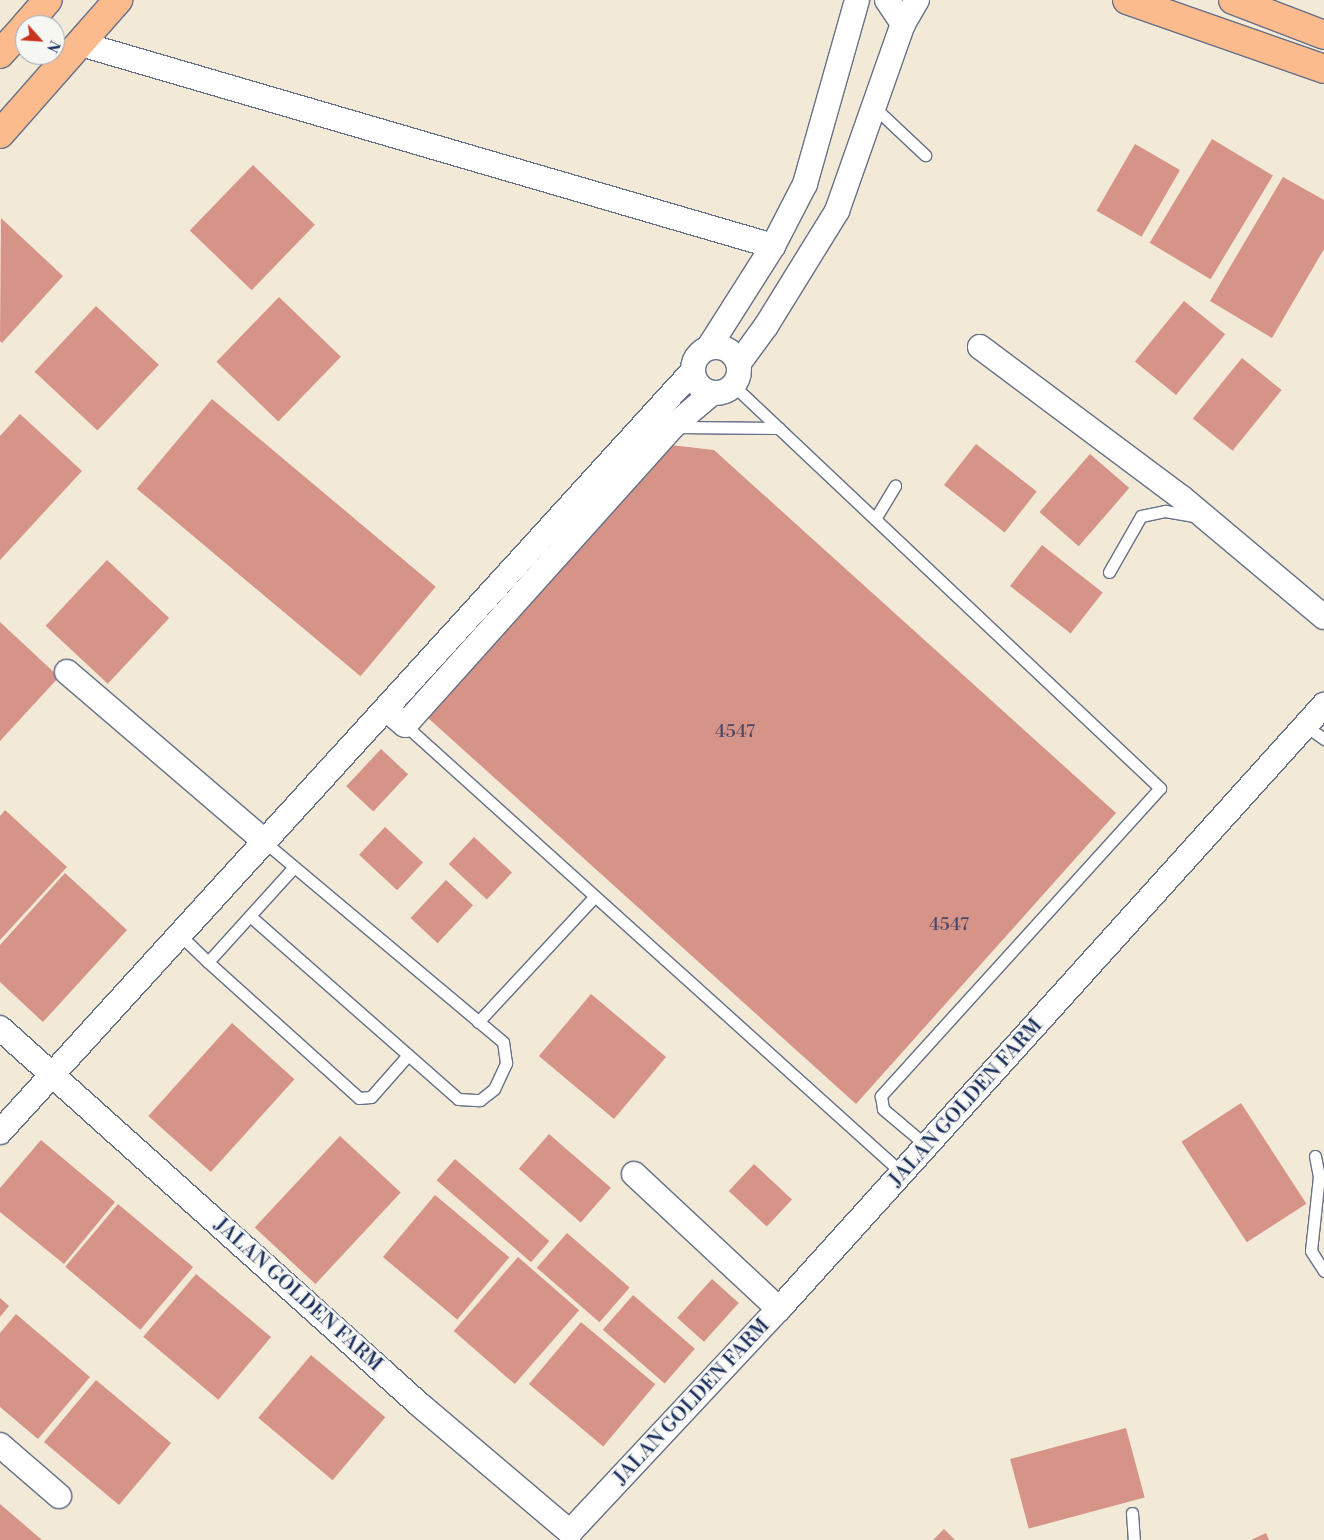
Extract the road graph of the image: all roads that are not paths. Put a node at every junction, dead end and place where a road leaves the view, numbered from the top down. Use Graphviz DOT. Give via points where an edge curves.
graph roads {
  1 [pos="48,0"];
  2 [pos="118,0"];
  3 [pos="887,0"];
  4 [pos="917,0"];
  5 [pos="1127,0"];
  6 [pos="1233,0"];
  7 [pos="858,3"];
  8 [pos="35,15"];
  9 [pos="903,24"];
  10 [pos="1324,35"];
  11 [pos="15,37"];
  12 [pos="81,44"];
  13 [pos="0,54"];
  14 [pos="1324,69"];
  15 [pos="875,108"];
  16 [pos="0,134"];
  17 [pos="925,155"];
  18 [pos="773,246"];
  19 [pos="980,347"];
  20 [pos="709,348"];
  21 [pos="693,371"];
  22 [pos="728,381"];
  23 [pos="672,427"];
  24 [pos="779,428"];
  25 [pos="895,486"];
  26 [pos="875,519"];
  27 [pos="1216,526"];
  28 [pos="1109,572"];
  29 [pos="1324,617"];
  30 [pos="67,672"];
  31 [pos="1324,705"];
  32 [pos="386,709"];
  33 [pos="405,725"];
  34 [pos="1316,733"];
  35 [pos="265,842"];
  36 [pos="294,867"];
  37 [pos="594,897"];
  38 [pos="250,916"];
  39 [pos="180,935"];
  40 [pos="208,962"];
  41 [pos="478,1022"];
  42 [pos="0,1028"];
  43 [pos="408,1054"];
  44 [pos="52,1072"];
  45 [pos="0,1132"];
  46 [pos="927,1146"];
  47 [pos="1316,1156"];
  48 [pos="902,1173"];
  49 [pos="634,1174"];
  50 [pos="1324,1271"];
  51 [pos="779,1309"];
  52 [pos="0,1446"];
  53 [pos="59,1496"];
  54 [pos="1132,1513"];
  55 [pos="1134,1540"];
  1 -- 8 [label="highway"];
  2 -- 12 [label="highway"];
  3 -- 9 [label="street"];
  4 -- 9 [label="street"];
  5 -- 14 [label="highway"];
  6 -- 10 [label="highway"];
  7 -- 18 [label="street" via="805,184"];
  9 -- 15 [label="street"];
  11 -- 13 [label="highway"];
  12 -- 16 [label="highway"];
  12 -- 18 [label="street"];
  15 -- 17 [label="lane"];
  15 -- 22 [label="street" via="837,211"];
  18 -- 20 [label="street"];
  19 -- 27 [label="street"];
  20 -- 21 [label="street" via="697,356"];
  20 -- 22 [label="street" via="730,351"];
  21 -- 22 [label="street" via="698,385"];
  21 -- 32 [label="street"];
  22 -- 23 [label="street"];
  22 -- 24 [label="lane"];
  23 -- 24 [label="lane"];
  23 -- 33 [label="street"];
  24 -- 26 [label="lane"];
  25 -- 26 [label="lane"];
  26 -- 46 [label="lane" via="1160,788 881,1096 883,1109"];
  27 -- 28 [label="lane" via="1184,512 1165,511 1141,516"];
  27 -- 29 [label="street"];
  30 -- 35 [label="street"];
  31 -- 34 [label="street, JALAN GOLDEN FARM"];
  32 -- 33 [label="street"];
  32 -- 35 [label="street"];
  33 -- 37 [label="lane"];
  34 -- 46 [label="street, JALAN GOLDEN FARM"];
  35 -- 36 [label="lane"];
  35 -- 39 [label="street"];
  36 -- 38 [label="lane"];
  36 -- 41 [label="lane"];
  37 -- 41 [label="lane"];
  37 -- 48 [label="lane"];
  38 -- 40 [label="lane"];
  38 -- 43 [label="lane"];
  39 -- 40 [label="lane"];
  39 -- 44 [label="street"];
  40 -- 43 [label="lane" via="358,1098 371,1097"];
  41 -- 43 [label="lane" via="503,1042 506,1063 494,1088 480,1100 458,1100"];
  42 -- 44 [label="street, JALAN GOLDEN FARM"];
  44 -- 45 [label="street"];
  44 -- 51 [label="street, JALAN GOLDEN FARM" via="420,1406 570,1532"];
  46 -- 48 [label="street, JALAN GOLDEN FARM"];
  47 -- 50 [label="lane" via="1319,1176 1311,1251"];
  48 -- 51 [label="street, JALAN GOLDEN FARM"];
  49 -- 51 [label="street"];
  52 -- 53 [label="street"];
  54 -- 55 [label="lane"];
}
